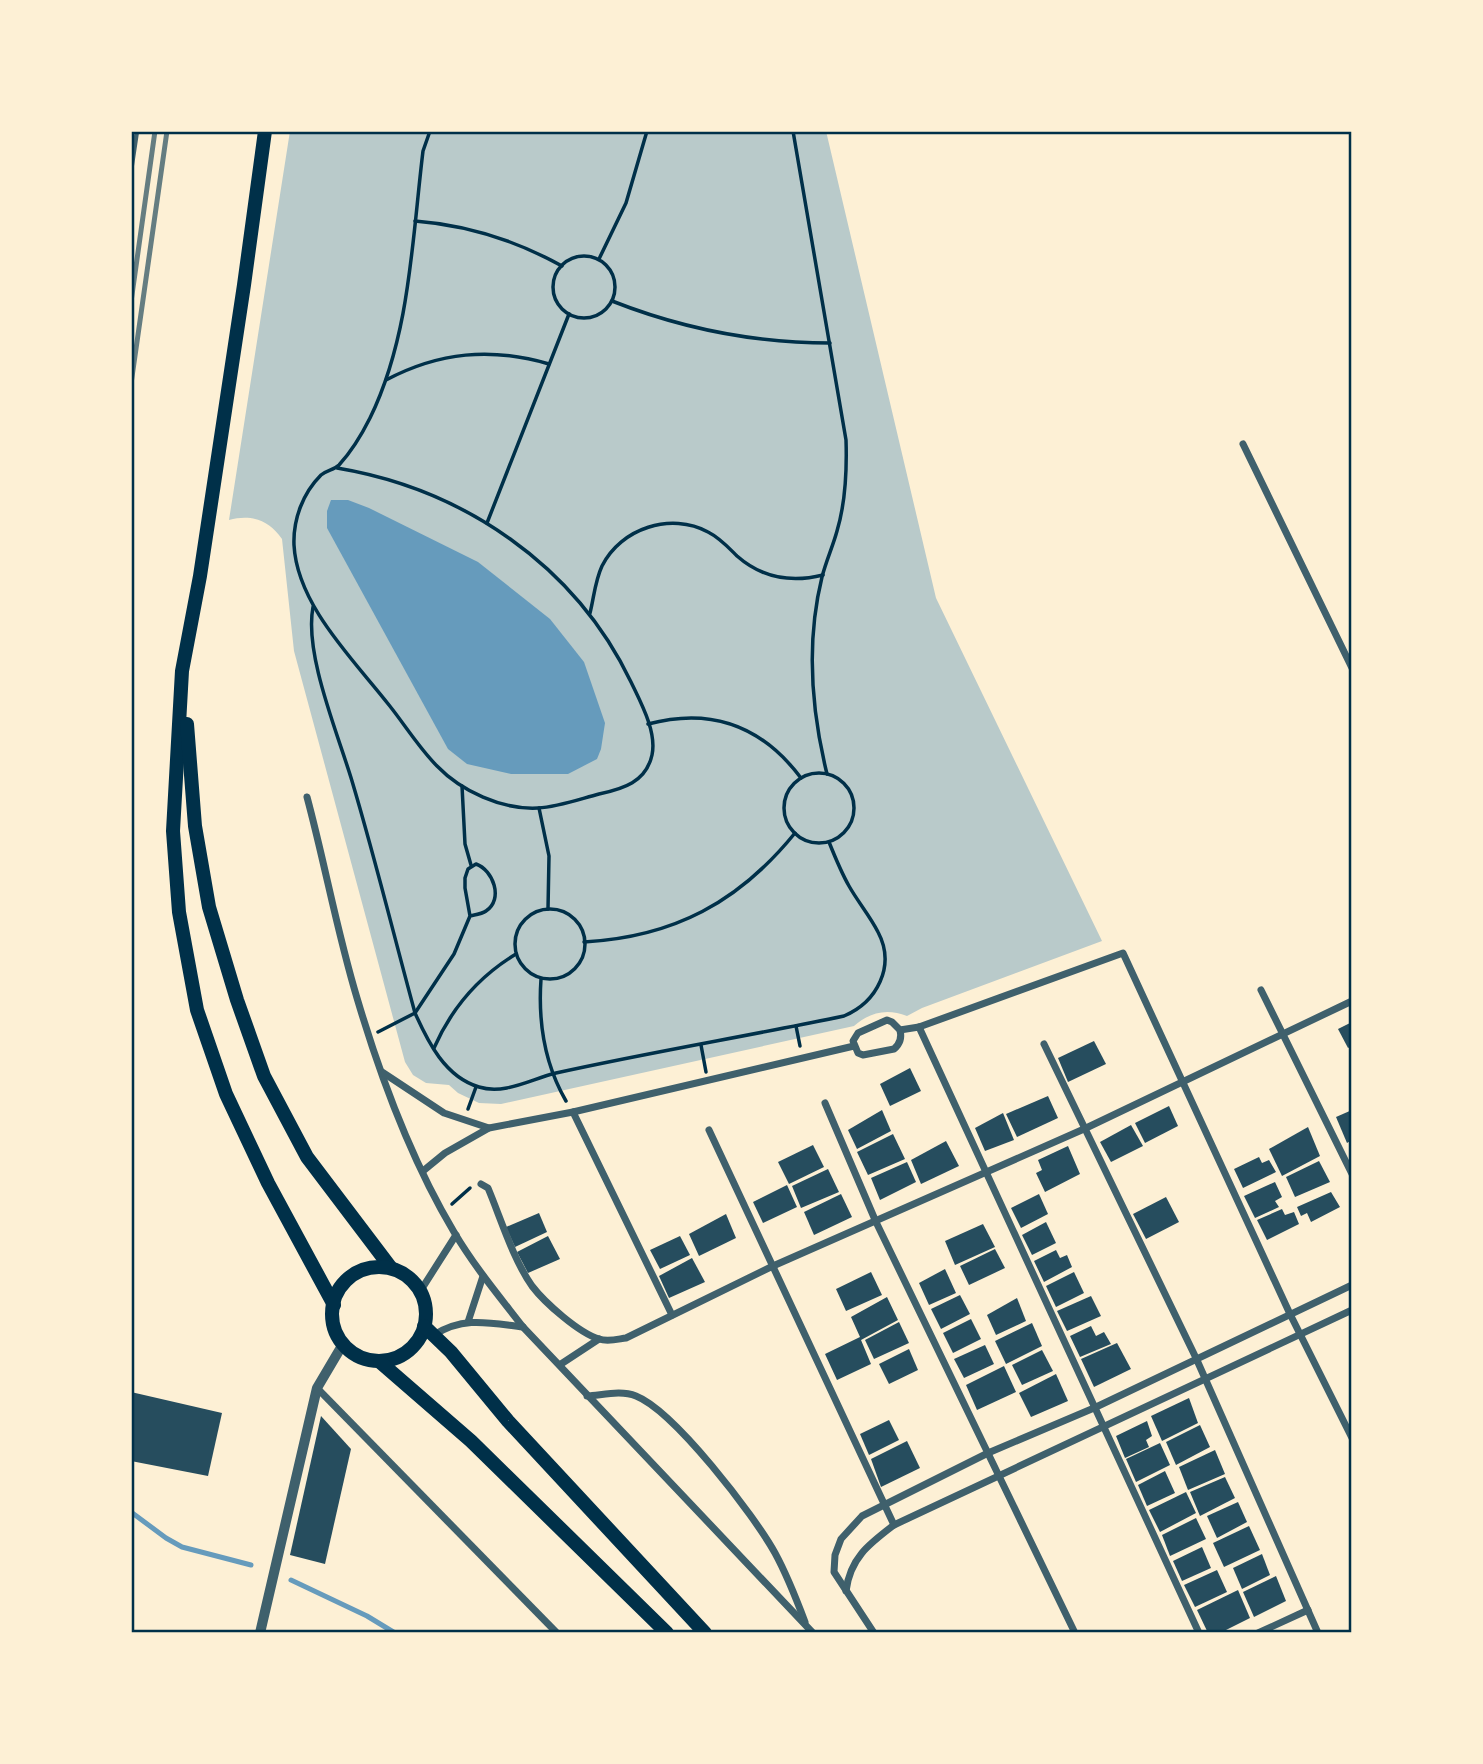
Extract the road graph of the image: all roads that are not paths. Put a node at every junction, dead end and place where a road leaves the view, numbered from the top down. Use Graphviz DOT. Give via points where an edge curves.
graph roads {
  1 [pos="137,131"];
  2 [pos="265,131"];
  3 [pos="131,171"];
  4 [pos="1243,444"];
  5 [pos="1352,668"];
  6 [pos="182,671"];
  7 [pos="307,797"];
  8 [pos="1261,990"];
  9 [pos="1352,1001"];
  10 [pos="919,1027"];
  11 [pos="900,1030"];
  12 [pos="1282,1034"];
  13 [pos="1044,1044"];
  14 [pos="853,1046"];
  15 [pos="380,1071"];
  16 [pos="1182,1082"];
  17 [pos="825,1104"];
  18 [pos="573,1112"];
  19 [pos="489,1128"];
  20 [pos="1084,1129"];
  21 [pos="709,1130"];
  22 [pos="423,1171"];
  23 [pos="985,1174"];
  24 [pos="1352,1174"];
  25 [pos="481,1184"];
  26 [pos="876,1222"];
  27 [pos="456,1235"];
  28 [pos="774,1266"];
  29 [pos="391,1268"];
  30 [pos="483,1276"];
  31 [pos="1352,1285"];
  32 [pos="421,1290"];
  33 [pos="334,1304"];
  34 [pos="1352,1310"];
  35 [pos="1290,1314"];
  36 [pos="672,1315"];
  37 [pos="468,1322"];
  38 [pos="523,1326"];
  39 [pos="429,1331"];
  40 [pos="1300,1334"];
  41 [pos="599,1339"];
  42 [pos="343,1344"];
  43 [pos="1196,1358"];
  44 [pos="380,1362"];
  45 [pos="561,1364"];
  46 [pos="1205,1379"];
  47 [pos="317,1388"];
  48 [pos="587,1396"];
  49 [pos="1094,1408"];
  50 [pos="1101,1426"];
  51 [pos="1352,1438"];
  52 [pos="988,1453"];
  53 [pos="999,1475"];
  54 [pos="883,1505"];
  55 [pos="894,1525"];
  56 [pos="845,1591"];
  57 [pos="1308,1610"];
  58 [pos="807,1626"];
  59 [pos="260,1633"];
  60 [pos="557,1633"];
  61 [pos="667,1633"];
  62 [pos="705,1633"];
  63 [pos="813,1633"];
  64 [pos="874,1633"];
  65 [pos="1075,1633"];
  66 [pos="1199,1633"];
  67 [pos="1258,1633"];
  68 [pos="1318,1633"];
  1 -- 3 [label="lane"];
  2 -- 6 [label="highway"];
  4 -- 5 [label="street"];
  6 -- 29 [label="highway" via="195,826 209,907 237,1000 264,1076 307,1157"];
  6 -- 33 [label="highway" via="173,831 179,912 197,1010 226,1094"];
  7 -- 15 [label="street"];
  8 -- 12 [label="street"];
  9 -- 12 [label="street"];
  10 -- 11 [label="street"];
  10 -- 16 [label="street" via="1122,953"];
  10 -- 23 [label="street"];
  11 -- 14 [label="street" via="887,1020 858,1033"];
  11 -- 14 [label="street" via="901,1041 894,1049 863,1055"];
  12 -- 16 [label="street"];
  12 -- 24 [label="street"];
  13 -- 20 [label="street"];
  14 -- 18 [label="street"];
  15 -- 19 [label="street" via="444,1112"];
  15 -- 22 [label="street"];
  16 -- 20 [label="street"];
  16 -- 35 [label="street"];
  17 -- 26 [label="street"];
  18 -- 19 [label="street"];
  18 -- 36 [label="street"];
  19 -- 22 [label="street"];
  20 -- 23 [label="street"];
  20 -- 43 [label="street"];
  21 -- 28 [label="street"];
  22 -- 27 [label="street"];
  23 -- 26 [label="street"];
  23 -- 49 [label="street"];
  25 -- 41 [label="street" via="488,1188 533,1286 575,1325"];
  26 -- 28 [label="street"];
  26 -- 52 [label="street"];
  27 -- 30 [label="street"];
  27 -- 32 [label="street"];
  28 -- 36 [label="street"];
  28 -- 54 [label="street"];
  29 -- 32 [label="highway" via="404,1272"];
  29 -- 33 [label="highway" via="380,1265 355,1272 338,1289"];
  30 -- 37 [label="street"];
  30 -- 38 [label="street"];
  31 -- 35 [label="street"];
  32 -- 39 [label="highway"];
  33 -- 42 [label="highway" via="331,1313"];
  34 -- 40 [label="street"];
  35 -- 40 [label="street"];
  35 -- 43 [label="street"];
  36 -- 41 [label="street" via="626,1338"];
  37 -- 38 [label="street"];
  37 -- 39 [label="street"];
  38 -- 45 [label="street"];
  39 -- 44 [label="highway" via="403,1356"];
  39 -- 62 [label="highway"];
  40 -- 46 [label="street"];
  40 -- 51 [label="street"];
  41 -- 45 [label="street"];
  42 -- 44 [label="highway" via="355,1356"];
  42 -- 47 [label="street"];
  43 -- 46 [label="street"];
  43 -- 49 [label="street"];
  44 -- 61 [label="highway" via="471,1441"];
  45 -- 48 [label="street"];
  46 -- 50 [label="street"];
  46 -- 57 [label="street"];
  47 -- 59 [label="street"];
  47 -- 60 [label="street"];
  48 -- 58 [label="street"];
  48 -- 58 [label="street" via="635,1396 656,1408 692,1444 750,1514 792,1586"];
  49 -- 50 [label="street"];
  49 -- 52 [label="street"];
  50 -- 53 [label="street"];
  50 -- 66 [label="street"];
  52 -- 53 [label="street"];
  52 -- 54 [label="street"];
  53 -- 55 [label="street"];
  53 -- 65 [label="street"];
  54 -- 55 [label="street"];
  54 -- 56 [label="street" via="862,1516 841,1539 834,1572"];
  55 -- 56 [label="street" via="857,1559"];
  56 -- 64 [label="street"];
  57 -- 67 [label="street"];
  57 -- 68 [label="street"];
  58 -- 63 [label="street"];
}
